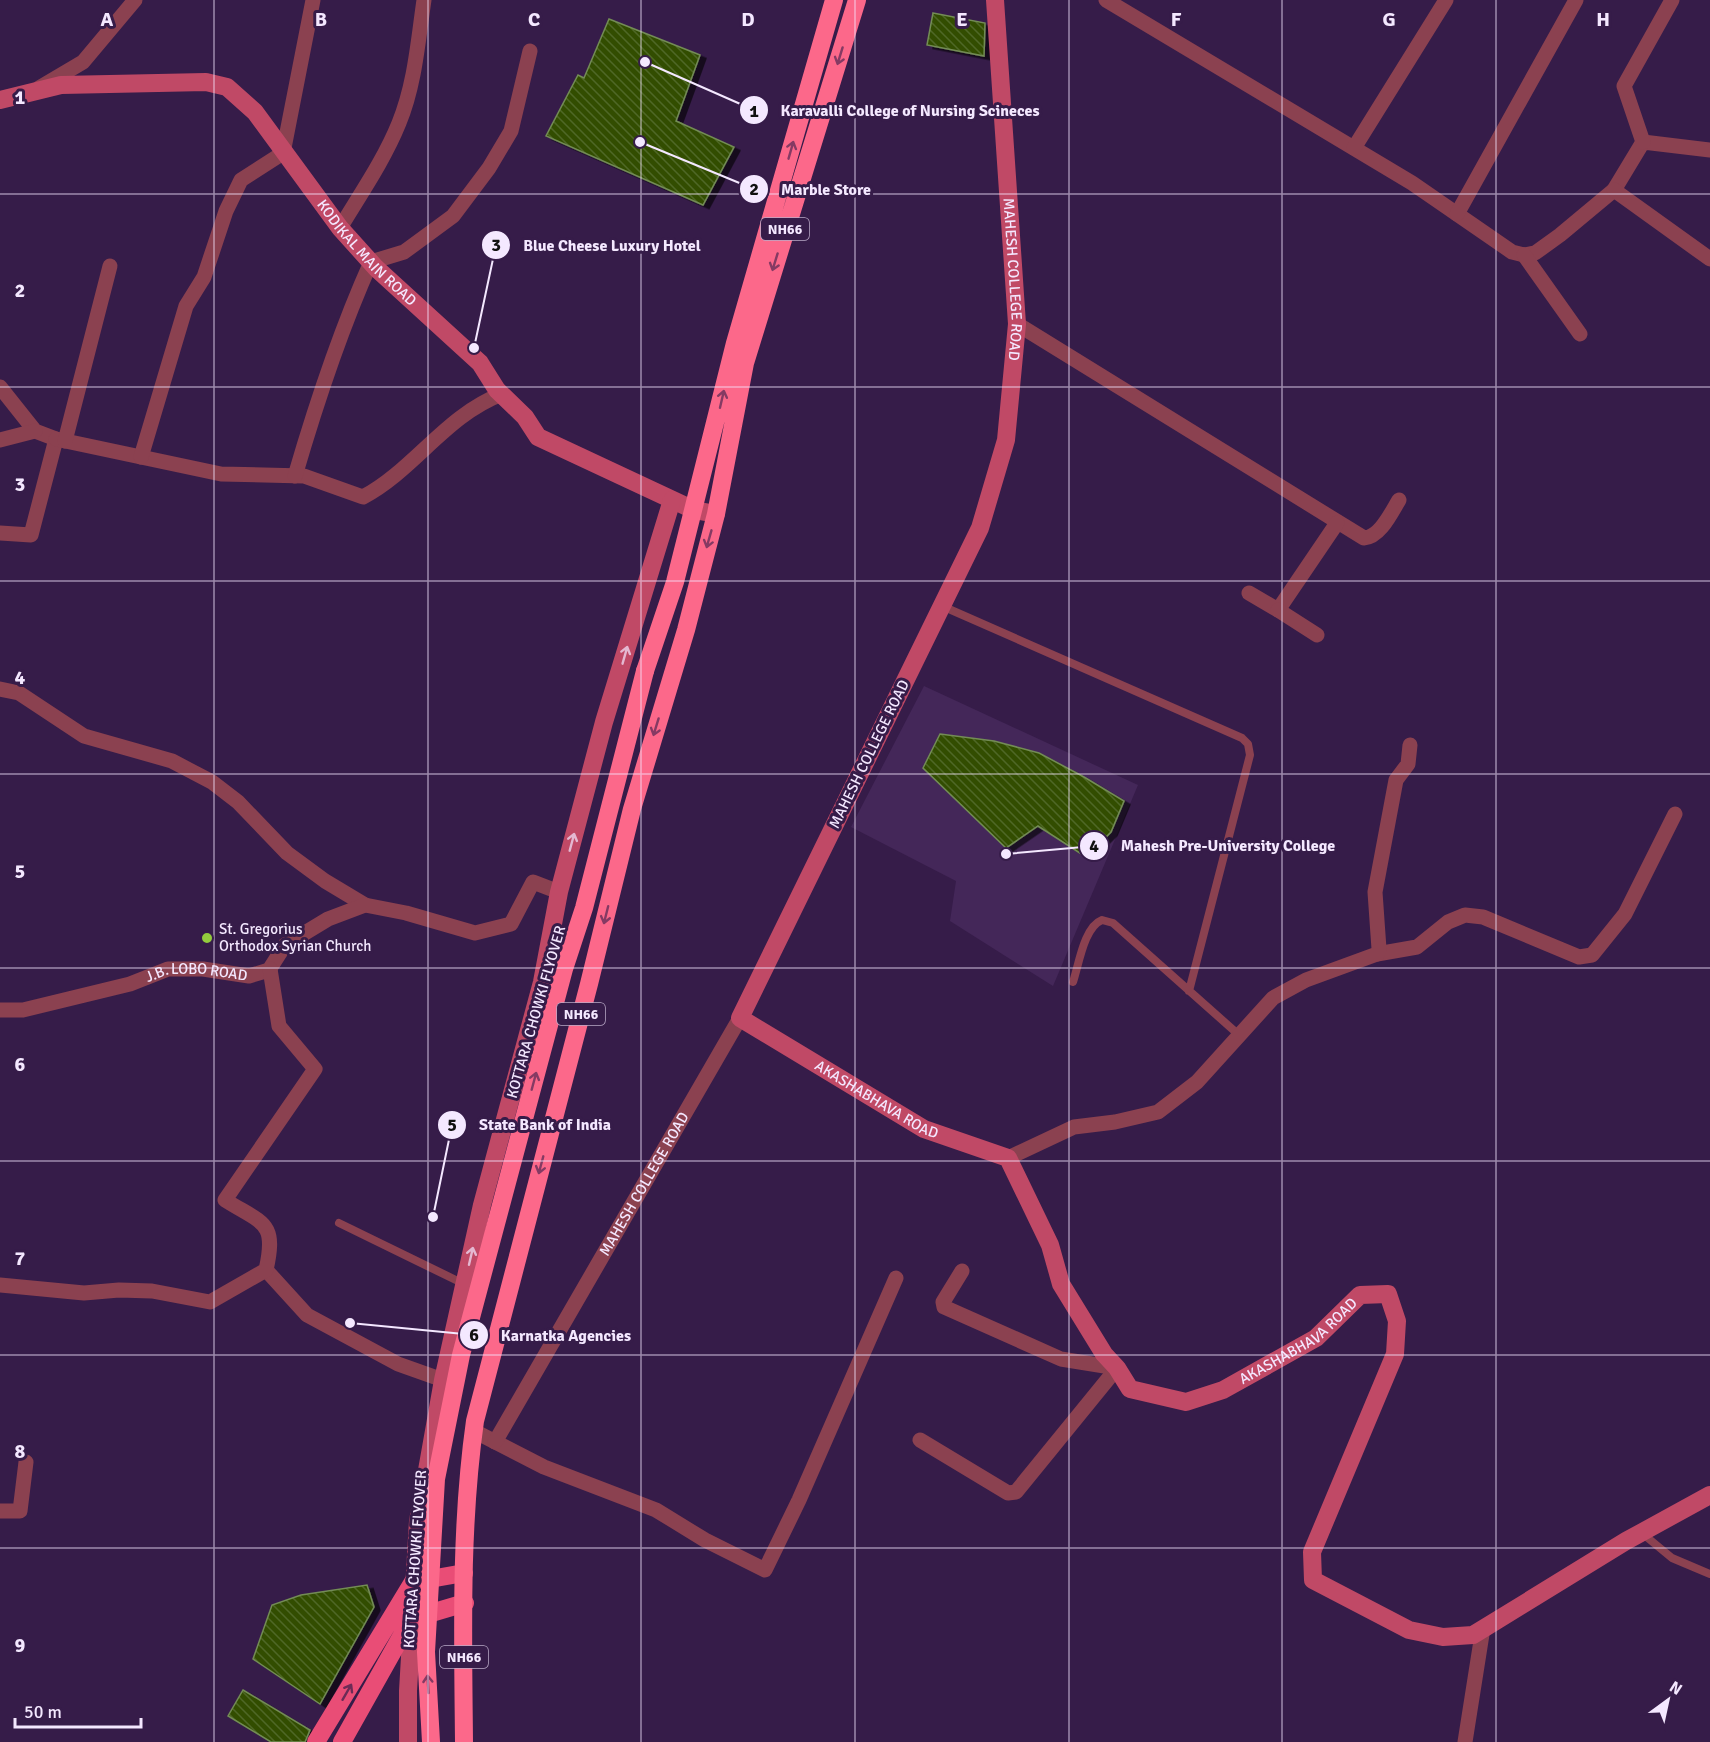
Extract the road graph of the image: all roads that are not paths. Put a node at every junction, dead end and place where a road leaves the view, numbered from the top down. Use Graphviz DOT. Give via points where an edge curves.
graph roads {
  1 [pos="135,0"];
  2 [pos="313,0"];
  3 [pos="424,0"];
  4 [pos="834,0"];
  5 [pos="857,0"];
  6 [pos="996,0"];
  7 [pos="1106,0"];
  8 [pos="1446,0"];
  9 [pos="1576,0"];
  10 [pos="1672,0"];
  11 [pos="530,51"];
  12 [pos="34,92"];
  13 [pos="0,100"];
  14 [pos="1643,142"];
  15 [pos="1354,148"];
  16 [pos="1710,150"];
  17 [pos="283,153"];
  18 [pos="1614,190"];
  19 [pos="1457,214"];
  20 [pos="340,228"];
  21 [pos="1524,255"];
  22 [pos="1710,259"];
  23 [pos="371,262"];
  24 [pos="110,266"];
  25 [pos="1017,324"];
  26 [pos="1580,334"];
  27 [pos="0,387"];
  28 [pos="502,394"];
  29 [pos="35,431"];
  30 [pos="0,440"];
  31 [pos="61,440"];
  32 [pos="141,457"];
  33 [pos="295,476"];
  34 [pos="672,500"];
  35 [pos="1399,500"];
  36 [pos="694,510"];
  37 [pos="716,514"];
  38 [pos="1337,523"];
  39 [pos="0,533"];
  40 [pos="1249,593"];
  41 [pos="942,606"];
  42 [pos="1278,610"];
  43 [pos="1317,635"];
  44 [pos="0,689"];
  45 [pos="1410,745"];
  46 [pos="1675,814"];
  47 [pos="559,892"];
  48 [pos="365,905"];
  49 [pos="1377,954"];
  50 [pos="270,969"];
  51 [pos="1073,982"];
  52 [pos="1189,991"];
  53 [pos="0,1010"];
  54 [pos="740,1018"];
  55 [pos="1239,1035"];
  56 [pos="1008,1158"];
  57 [pos="339,1223"];
  58 [pos="266,1270"];
  59 [pos="962,1271"];
  60 [pos="896,1278"];
  61 [pos="465,1284"];
  62 [pos="0,1285"];
  63 [pos="1117,1368"];
  64 [pos="443,1380"];
  65 [pos="474,1431"];
  66 [pos="920,1440"];
  67 [pos="495,1442"];
  68 [pos="26,1462"];
  69 [pos="1710,1495"];
  70 [pos="0,1511"];
  71 [pos="1641,1533"];
  72 [pos="464,1573"];
  73 [pos="1710,1574"];
  74 [pos="413,1582"];
  75 [pos="465,1603"];
  76 [pos="411,1619"];
  77 [pos="1484,1628"];
  78 [pos="316,1742"];
  79 [pos="342,1742"];
  80 [pos="408,1742"];
  81 [pos="430,1742"];
  82 [pos="464,1742"];
  83 [pos="1466,1742"];
  1 -- 12 [label="street" via="83,62"];
  2 -- 17 [label="street"];
  3 -- 20 [label="street" via="415,67 400,121 383,159"];
  36 -- 4 [label="highway, NH66, one-way" via="735,343"];
  5 -- 37 [label="highway, NH66, one-way" via="745,363"];
  6 -- 25 [label="street, MAHESH COLLEGE ROAD"];
  7 -- 15 [label="street"];
  8 -- 15 [label="street"];
  9 -- 19 [label="street"];
  10 -- 14 [label="street" via="1624,86"];
  11 -- 23 [label="street" via="511,131 453,216 404,252"];
  12 -- 13 [label="street, KODIKAL MAIN ROAD"];
  12 -- 17 [label="street, KODIKAL MAIN ROAD" via="61,85 206,82 227,87 255,112"];
  14 -- 16 [label="street"];
  14 -- 18 [label="street"];
  15 -- 19 [label="street"];
  17 -- 20 [label="street, KODIKAL MAIN ROAD"];
  17 -- 32 [label="street" via="241,180 226,212 204,277 186,306"];
  18 -- 21 [label="street" via="1560,236 1535,253"];
  18 -- 22 [label="street"];
  19 -- 21 [label="street" via="1512,252"];
  20 -- 23 [label="street, KODIKAL MAIN ROAD"];
  21 -- 26 [label="street"];
  23 -- 28 [label="street, KODIKAL MAIN ROAD" via="480,363"];
  23 -- 33 [label="street" via="315,408"];
  24 -- 31 [label="street"];
  25 -- 38 [label="street"];
  25 -- 41 [label="street, MAHESH COLLEGE ROAD" via="1006,440 980,528"];
  27 -- 29 [label="street"];
  28 -- 33 [label="street" via="483,401 422,448 384,486 363,498"];
  28 -- 34 [label="street, KODIKAL MAIN ROAD" via="538,437"];
  29 -- 30 [label="street"];
  29 -- 31 [label="street"];
  31 -- 32 [label="street"];
  31 -- 39 [label="street" via="31,535"];
  32 -- 33 [label="street" via="221,474"];
  34 -- 36 [label="street, KODIKAL MAIN ROAD"];
  47 -- 34 [label="street, one-way" via="604,722"];
  35 -- 38 [label="street" via="1371,538"];
  36 -- 37 [label="street, KODIKAL MAIN ROAD"];
  81 -- 36 [label="highway, KOTTARA CHOWKI FLYOVER / NH66, one-way, bridge" via="426,1652 436,1479 461,1355 645,671"];
  37 -- 65 [label="highway, NH66, one-way" via="632,809"];
  38 -- 42 [label="street"];
  40 -- 42 [label="street"];
  41 -- 52 [label="lane" via="1242,738 1248,744 1250,755"];
  41 -- 54 [label="street, MAHESH COLLEGE ROAD"];
  42 -- 43 [label="street"];
  44 -- 48 [label="street" via="19,693 84,736 172,761 212,782 238,802 287,853"];
  45 -- 49 [label="street" via="1408,764 1396,780 1375,892"];
  46 -- 49 [label="street" via="1625,914 1592,954 1579,957 1483,917 1465,915 1448,922 1417,947"];
  47 -- 48 [label="street" via="533,882 511,924 475,933"];
  61 -- 47 [label="street, one-way" via="482,1205 542,982"];
  48 -- 50 [label="street, J.B. LOBO ROAD" via="328,920 285,945"];
  49 -- 55 [label="street" via="1287,989 1273,998"];
  50 -- 53 [label="street, J.B. LOBO ROAD" via="249,976 203,969 168,969 130,984 23,1010"];
  50 -- 58 [label="street" via="279,1026 315,1070 225,1200 267,1227 271,1236"];
  51 -- 52 [label="lane" via="1090,931 1102,920 1113,923"];
  52 -- 55 [label="lane"];
  54 -- 56 [label="street, AKASHABHAVA ROAD" via="924,1129"];
  54 -- 67 [label="street, MAHESH COLLEGE ROAD"];
  55 -- 56 [label="street" via="1197,1082 1158,1112 1074,1127"];
  56 -- 63 [label="street, AKASHABHAVA ROAD" via="1050,1245 1061,1284 1104,1354"];
  57 -- 61 [label="lane"];
  58 -- 62 [label="street" via="210,1302 152,1291 84,1293"];
  58 -- 64 [label="street" via="308,1315 398,1364"];
  59 -- 63 [label="street" via="943,1302 944,1308 1061,1359"];
  60 -- 67 [label="street" via="765,1570 656,1510 544,1467"];
  61 -- 64 [label="street"];
  63 -- 66 [label="street" via="1016,1492 1008,1493"];
  63 -- 77 [label="street, AKASHABHAVA ROAD" via="1130,1389 1186,1402 1223,1390 1316,1338 1360,1295 1388,1294 1397,1321 1395,1354 1312,1552 1313,1580 1409,1630 1443,1637 1473,1635"];
  64 -- 74 [label="street" via="420,1503"];
  65 -- 67 [label="street"];
  65 -- 72 [label="highway, NH66"];
  68 -- 70 [label="street" via="20,1511"];
  69 -- 71 [label="street, AKASHABHAVA ROAD"];
  71 -- 73 [label="lane" via="1672,1558"];
  71 -- 77 [label="street, AKASHABHAVA ROAD"];
  72 -- 74 [label="main road"];
  72 -- 75 [label="highway, NH66"];
  74 -- 76 [label="street"];
  78 -- 74 [label="main road, one-way"];
  75 -- 76 [label="main road"];
  75 -- 82 [label="highway, NH66"];
  76 -- 79 [label="main road"];
  76 -- 80 [label="street"];
  77 -- 83 [label="street"];
}
